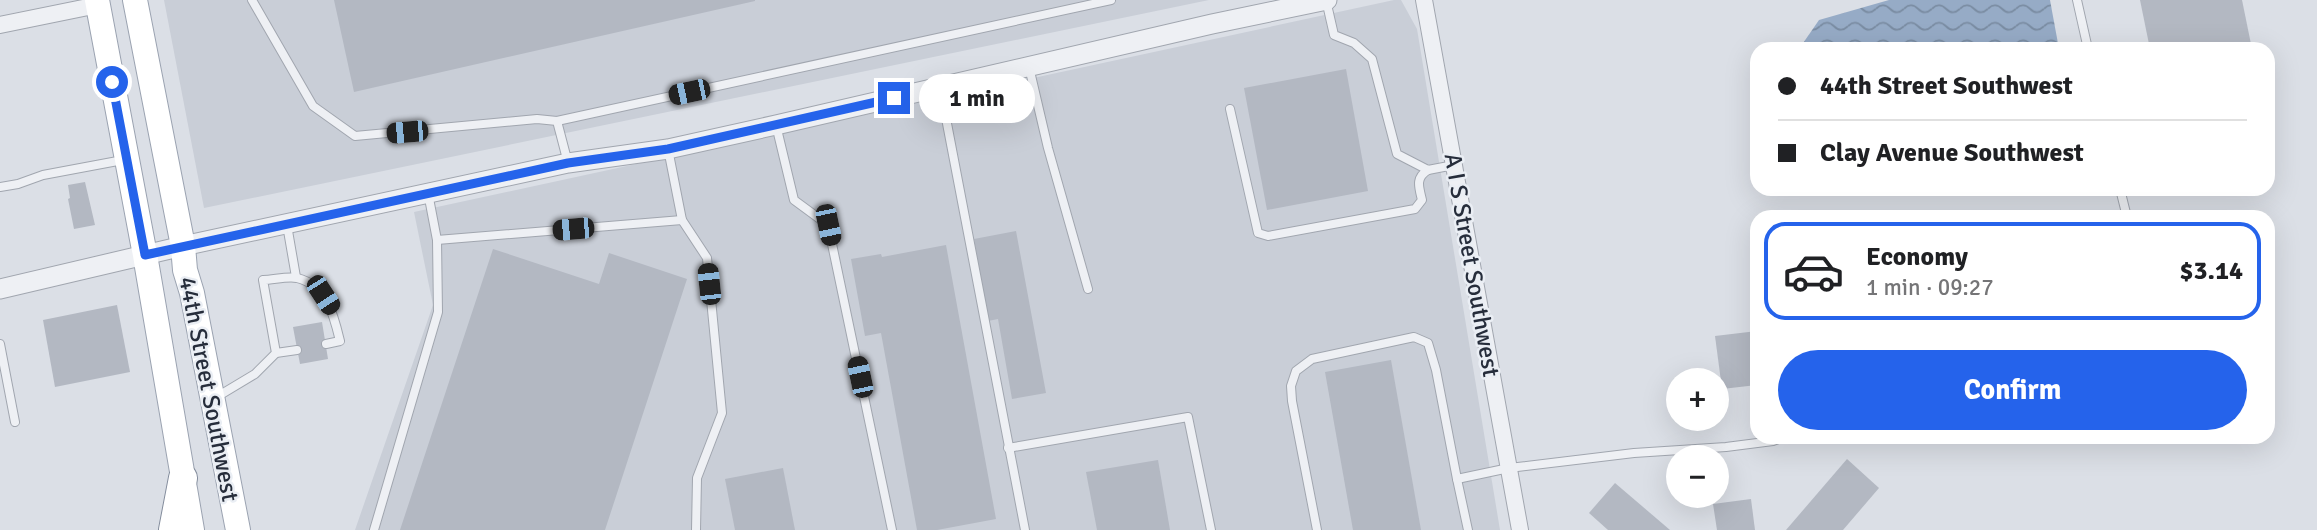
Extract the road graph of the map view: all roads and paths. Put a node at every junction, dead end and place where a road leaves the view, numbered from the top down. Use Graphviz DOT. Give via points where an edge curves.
graph roads {
  1 [pos="135,0"];
  2 [pos="252,0"];
  3 [pos="1111,0"];
  4 [pos="1326,0"];
  5 [pos="1424,0"];
  6 [pos="2077,0"];
  7 [pos="97,2"];
  8 [pos="0,25"];
  9 [pos="2086,42"];
  10 [pos="1029,67"];
  11 [pos="940,87"];
  12 [pos="1230,109"];
  13 [pos="557,121"];
  14 [pos="776,125"];
  15 [pos="668,149"];
  16 [pos="127,159"];
  17 [pos="568,163"];
  18 [pos="1454,165"];
  19 [pos="1428,170"];
  20 [pos="0,187"];
  21 [pos="428,193"];
  22 [pos="682,220"];
  23 [pos="287,224"];
  24 [pos="437,240"];
  25 [pos="183,246"];
  26 [pos="145,255"];
  27 [pos="296,278"];
  28 [pos="0,289"];
  29 [pos="1088,289"];
  30 [pos="0,344"];
  31 [pos="326,344"];
  32 [pos="298,349"];
  33 [pos="276,353"];
  34 [pos="212,399"];
  35 [pos="15,422"];
  36 [pos="1750,444"];
  37 [pos="1008,448"];
  38 [pos="1509,468"];
  39 [pos="183,478"];
  40 [pos="1457,479"];
  41 [pos="173,530"];
  42 [pos="192,530"];
  43 [pos="237,530"];
  44 [pos="374,530"];
  45 [pos="696,530"];
  46 [pos="891,530"];
  47 [pos="1025,530"];
  48 [pos="1211,530"];
  49 [pos="1317,530"];
  50 [pos="1468,530"];
  51 [pos="1520,530"];
  1 -- 25 [label="main road, 44th Street Southwest"];
  2 -- 13 [label="lane" via="313,106 355,136"];
  3 -- 13 [label="lane"];
  4 -- 10 [label="street"];
  4 -- 19 [label="lane" via="1334,35 1354,43 1371,59 1397,155"];
  5 -- 18 [label="street, A I S Street Southwest"];
  6 -- 9 [label="lane"];
  7 -- 8 [label="street"];
  7 -- 16 [label="main road, 44th Street Southwest"];
  10 -- 11 [label="street"];
  10 -- 29 [label="lane"];
  11 -- 14 [label="street"];
  11 -- 37 [label="lane"];
  12 -- 19 [label="lane" via="1258,233 1268,236 1415,209 1422,200 1420,175"];
  13 -- 17 [label="lane"];
  14 -- 15 [label="street"];
  14 -- 46 [label="lane" via="794,201 828,225"];
  15 -- 17 [label="street"];
  15 -- 22 [label="lane"];
  16 -- 20 [label="lane"];
  16 -- 26 [label="main road, 44th Street Southwest"];
  17 -- 21 [label="street"];
  18 -- 19 [label="lane"];
  18 -- 38 [label="street, A I S Street Southwest"];
  21 -- 23 [label="street"];
  21 -- 24 [label="lane"];
  22 -- 24 [label="lane"];
  22 -- 45 [label="lane" via="707,258 722,414 697,478"];
  23 -- 25 [label="street"];
  23 -- 27 [label="lane"];
  24 -- 44 [label="lane" via="438,312"];
  25 -- 26 [label="street"];
  25 -- 34 [label="main road, 44th Street Southwest"];
  26 -- 28 [label="street"];
  26 -- 39 [label="main road, 44th Street Southwest"];
  27 -- 31 [label="lane" via="323,295 332,308 340,341"];
  27 -- 33 [label="lane" via="263,281"];
  30 -- 35 [label="lane"];
  32 -- 33 [label="lane"];
  33 -- 34 [label="lane" via="255,374"];
  34 -- 43 [label="main road, 44th Street Southwest"];
  36 -- 38 [label="lane"];
  37 -- 47 [label="lane"];
  37 -- 48 [label="lane" via="1188,417"];
  38 -- 40 [label="lane"];
  38 -- 51 [label="street, A I S Street Southwest"];
  39 -- 41 [label="highway"];
  39 -- 42 [label="main road, 44th Street Southwest"];
  40 -- 49 [label="lane" via="1428,343 1414,337 1311,359 1296,371 1291,386"];
  40 -- 50 [label="lane"];
}
